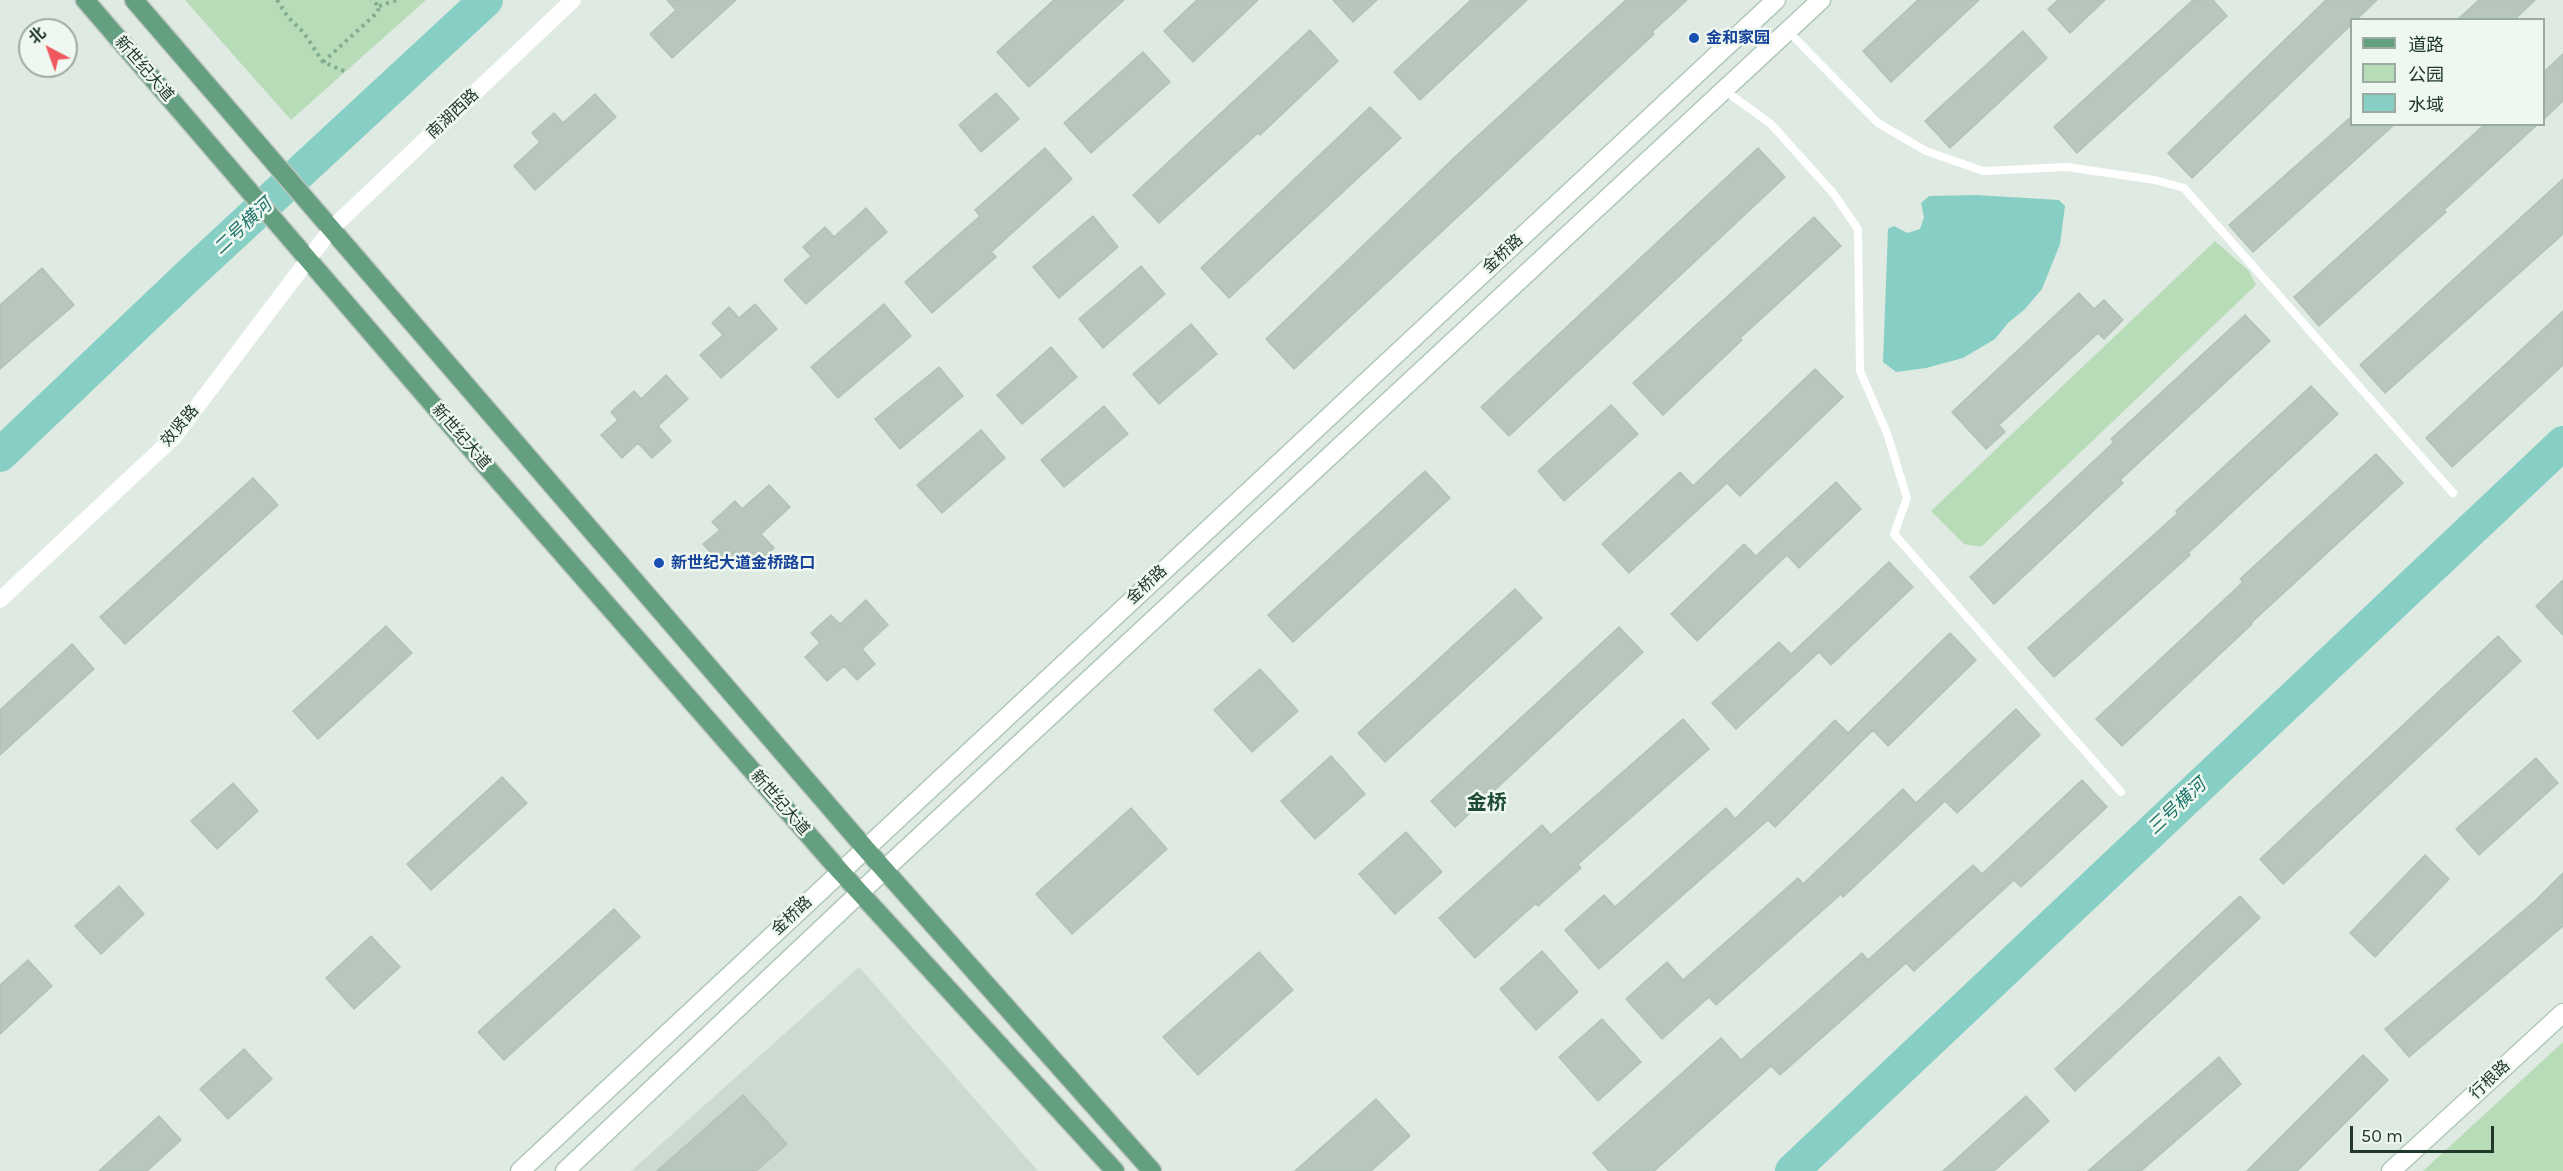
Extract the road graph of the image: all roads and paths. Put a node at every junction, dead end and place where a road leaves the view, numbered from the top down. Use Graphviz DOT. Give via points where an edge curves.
graph roads {
  1 [pos="85,0"];
  2 [pos="134,0"];
  3 [pos="277,0"];
  4 [pos="371,0"];
  5 [pos="397,0"];
  6 [pos="573,0"];
  7 [pos="1776,0"];
  8 [pos="1821,0"];
  9 [pos="379,6"];
  10 [pos="1788,30"];
  11 [pos="323,62"];
  12 [pos="346,72"];
  13 [pos="1724,90"];
  14 [pos="332,228"];
  15 [pos="308,260"];
  16 [pos="2453,493"];
  17 [pos="0,600"];
  18 [pos="2121,792"];
  19 [pos="865,848"];
  20 [pos="885,869"];
  21 [pos="840,872"];
  22 [pos="860,893"];
  23 [pos="2563,1013"];
  24 [pos="519,1171"];
  25 [pos="565,1171"];
  26 [pos="1115,1171"];
  27 [pos="1152,1171"];
  28 [pos="2391,1171"];
  1 -- 15 [label="main road, 新世纪大道"];
  2 -- 14 [label="main road"];
  3 -- 11 [label="path"];
  4 -- 9 [label="path"];
  5 -- 9 [label="path"];
  6 -- 14 [label="street, 南湖西路"];
  7 -- 19 [label="street, 金桥路"];
  8 -- 10 [label="street, 金桥路"];
  9 -- 11 [label="path" via="378,12"];
  10 -- 13 [label="street, 金桥路"];
  10 -- 16 [label="lane" via="1878,123 1926,151 1983,171 2067,167 2184,188"];
  11 -- 12 [label="path"];
  13 -- 18 [label="lane" via="1771,124 1833,193 1858,229 1860,371 1887,433 1907,498 1894,534"];
  13 -- 20 [label="street, 金桥路"];
  14 -- 15 [label="street, 效贤路"];
  14 -- 19 [label="main road"];
  15 -- 17 [label="street, 效贤路" via="174,437"];
  15 -- 21 [label="main road, 新世纪大道"];
  19 -- 20 [label="main road"];
  19 -- 21 [label="street, 金桥路"];
  20 -- 22 [label="street, 金桥路"];
  20 -- 27 [label="main road"];
  21 -- 22 [label="main road, 新世纪大道"];
  21 -- 24 [label="street, 金桥路"];
  22 -- 25 [label="street, 金桥路"];
  22 -- 26 [label="main road"];
  23 -- 28 [label="street, 行根路"];
}
